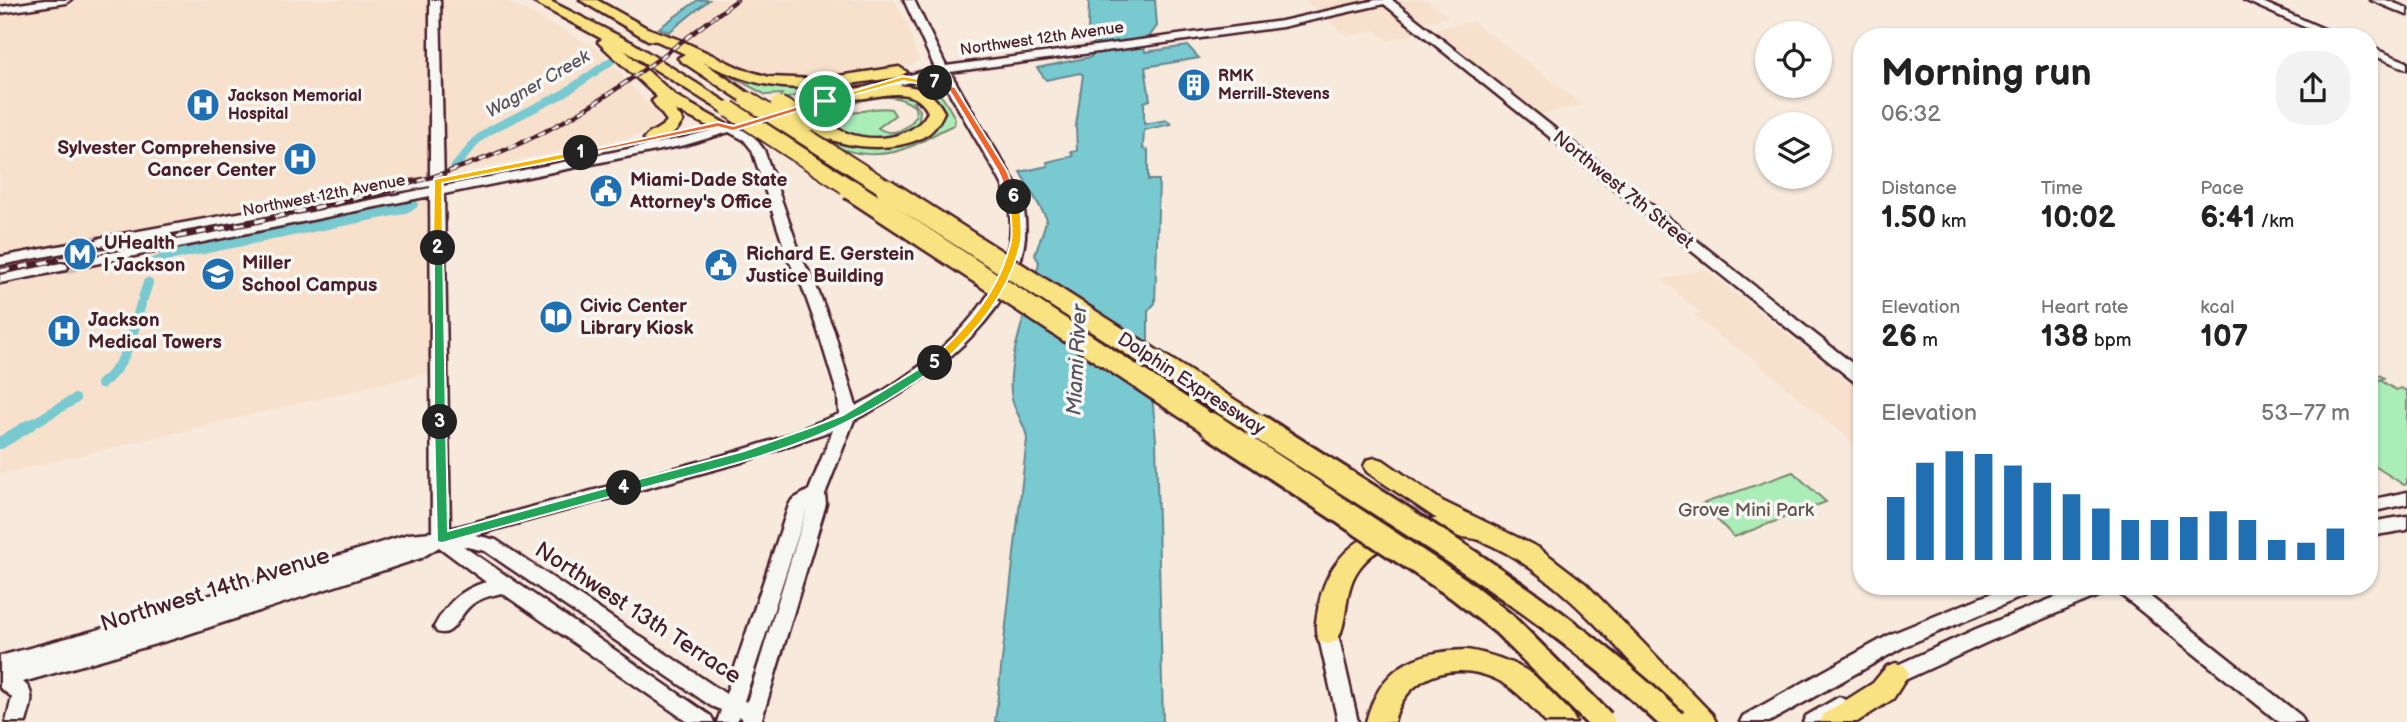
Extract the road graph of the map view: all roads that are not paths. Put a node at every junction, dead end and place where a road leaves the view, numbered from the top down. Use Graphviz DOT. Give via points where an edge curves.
graph roads {
  1 [pos="66,0"];
  2 [pos="435,0"];
  3 [pos="537,0"];
  4 [pos="587,0"];
  5 [pos="909,0"];
  6 [pos="1386,0"];
  7 [pos="2249,0"];
  8 [pos="2376,0"];
  9 [pos="554,9"];
  10 [pos="0,10"];
  11 [pos="2407,12"];
  12 [pos="2316,28"];
  13 [pos="643,31"];
  14 [pos="2378,53"];
  15 [pos="1031,54"];
  16 [pos="992,63"];
  17 [pos="2407,66"];
  18 [pos="940,67"];
  19 [pos="901,76"];
  20 [pos="650,85"];
  21 [pos="952,89"];
  22 [pos="849,94"];
  23 [pos="738,112"];
  24 [pos="652,139"];
  25 [pos="437,186"];
  26 [pos="100,242"];
  27 [pos="69,248"];
  28 [pos="0,261"];
  29 [pos="90,261"];
  30 [pos="61,267"];
  31 [pos="0,279"];
  32 [pos="1853,372"];
  33 [pos="844,389"];
  34 [pos="894,391"];
  35 [pos="847,417"];
  36 [pos="1375,466"];
  37 [pos="816,494"];
  38 [pos="2407,498"];
  39 [pos="2378,504"];
  40 [pos="2407,523"];
  41 [pos="2378,528"];
  42 [pos="442,538"];
  43 [pos="1499,538"];
  44 [pos="506,584"];
  45 [pos="2007,595"];
  46 [pos="2080,595"];
  47 [pos="2134,595"];
  48 [pos="444,627"];
  49 [pos="1328,634"];
  50 [pos="1,674"];
  51 [pos="1896,674"];
  52 [pos="730,714"];
  53 [pos="1687,716"];
  54 [pos="753,718"];
  55 [pos="16,722"];
  56 [pos="704,722"];
  57 [pos="1348,722"];
  58 [pos="1380,722"];
  59 [pos="1562,722"];
  60 [pos="1602,722"];
  61 [pos="1750,722"];
  62 [pos="1813,722"];
  63 [pos="1834,722"];
  64 [pos="2294,722"];
  1 -- 10 [label="main road"];
  2 -- 25 [label="main road"];
  3 -- 9 [label="highway, Dolphin Expressway"];
  4 -- 13 [label="highway, Dolphin Expressway"];
  5 -- 18 [label="main road"];
  6 -- 15 [label="main road, Northwest 12th Avenue" via="1251,25"];
  6 -- 32 [label="main road, Northwest 7th Street"];
  7 -- 12 [label="main road"];
  8 -- 11 [label="main road"];
  9 -- 20 [label="highway" via="610,45"];
  9 -- 23 [label="highway, Dolphin Expressway" via="593,26"];
  13 -- 19 [label="highway" via="776,84"];
  13 -- 23 [label="highway, Dolphin Expressway" via="684,57"];
  14 -- 17 [label="main road"];
  15 -- 16 [label="main road, Northwest 12th Avenue"];
  15 -- 18 [label="main road, Northwest 12th Avenue"];
  16 -- 18 [label="main road, Northwest 12th Avenue"];
  16 -- 21 [label="main road" via="965,75"];
  18 -- 19 [label="main road, Northwest 12th Avenue"];
  18 -- 21 [label="main road"];
  19 -- 21 [label="main road"];
  19 -- 22 [label="main road, Northwest 12th Avenue"];
  19 -- 23 [label="main road, Northwest 12th Avenue"];
  20 -- 23 [label="highway" via="679,107"];
  20 -- 24 [label="highway" via="675,119 668,131"];
  21 -- 34 [label="main road, Northwest 14th Avenue" via="1007,180 1018,227 1003,283 983,313 947,354"];
  22 -- 23 [label="main road, Northwest 12th Avenue"];
  22 -- 23 [label="highway, bridge" via="909,91 930,99 936,112 919,131 881,142 846,139 811,122"];
  23 -- 24 [label="main road, Northwest 12th Avenue"];
  23 -- 25 [label="main road, Northwest 12th Avenue" via="650,149"];
  23 -- 33 [label="main road" via="754,141"];
  23 -- 53 [label="highway, Dolphin Expressway, bridge" via="1480,569"];
  23 -- 60 [label="highway, Dolphin Expressway, bridge" via="1458,588 1504,624"];
  24 -- 25 [label="main road, Northwest 12th Avenue"];
  25 -- 26 [label="main road, Northwest 12th Avenue"];
  25 -- 29 [label="main road, Northwest 12th Avenue"];
  25 -- 42 [label="main road"];
  27 -- 28 [label="main road"];
  30 -- 31 [label="main road"];
  33 -- 34 [label="main road" via="860,396"];
  33 -- 35 [label="main road"];
  34 -- 35 [label="main road, Northwest 14th Avenue"];
  35 -- 37 [label="main road"];
  35 -- 42 [label="main road, Northwest 14th Avenue" via="748,455"];
  36 -- 43 [label="highway" via="1434,507"];
  37 -- 52 [label="main road" via="798,505"];
  37 -- 54 [label="main road" via="817,504"];
  38 -- 39 [label="main road"];
  40 -- 41 [label="main road"];
  42 -- 44 [label="main road"];
  42 -- 50 [label="main road, Northwest 14th Avenue" via="414,552 195,624"];
  42 -- 52 [label="main road, Northwest 13th Terrace" via="490,544 718,700"];
  43 -- 49 [label="highway" via="1445,526 1417,527 1363,548 1338,583"];
  43 -- 53 [label="highway" via="1577,591"];
  44 -- 48 [label="main road" via="465,598"];
  44 -- 56 [label="main road"];
  45 -- 61 [label="main road" via="1898,640"];
  46 -- 51 [label="main road"];
  47 -- 64 [label="main road"];
  49 -- 57 [label="main road"];
  50 -- 55 [label="main road" via="22,697"];
  51 -- 62 [label="main road"];
  51 -- 63 [label="highway" via="1883,691"];
  52 -- 54 [label="main road, Northwest 13th Terrace"];
  58 -- 59 [label="highway" via="1384,702 1404,678 1428,664 1460,660 1488,664 1518,678"];
}
